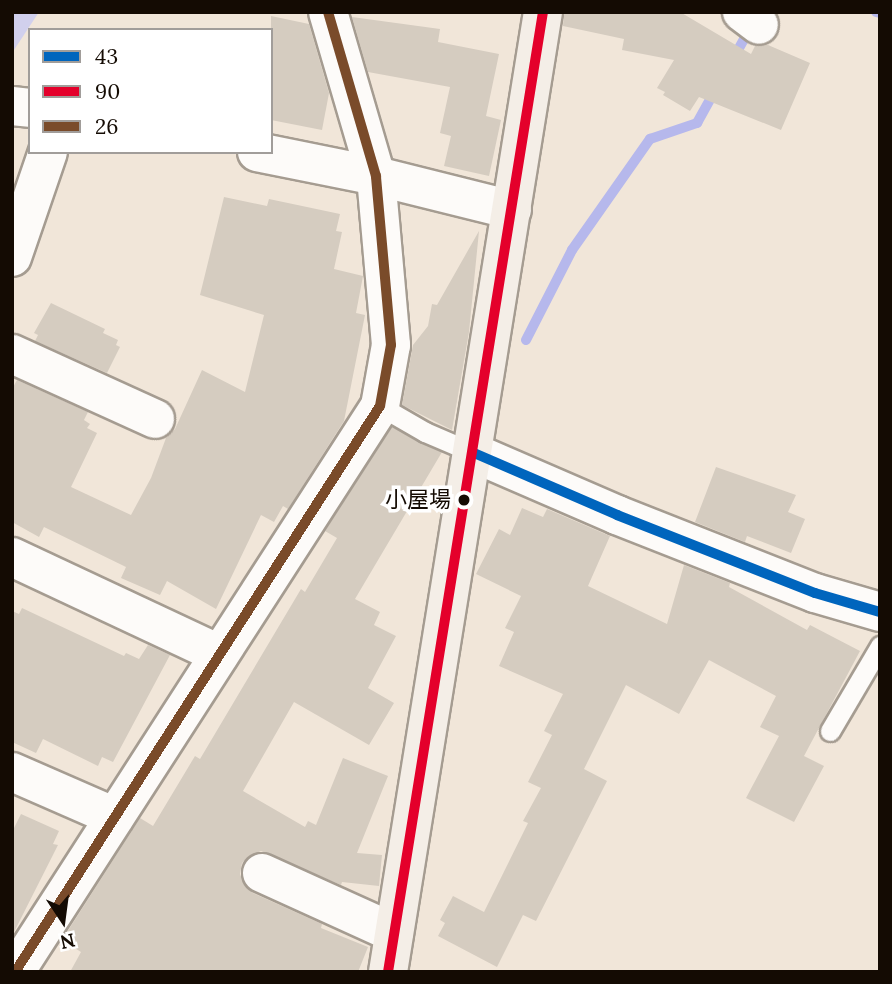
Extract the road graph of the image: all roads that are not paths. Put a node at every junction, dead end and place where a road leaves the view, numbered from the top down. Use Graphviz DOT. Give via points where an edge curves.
graph roads {
  1 [pos="328,12"];
  2 [pos="543,12"];
  3 [pos="47,154"];
  4 [pos="267,154"];
  5 [pos="376,176"];
  6 [pos="512,210"];
  7 [pos="12,257"];
  8 [pos="12,354"];
  9 [pos="380,407"];
  10 [pos="155,419"];
  11 [pos="474,453"];
  12 [pos="12,557"];
  13 [pos="880,612"];
  14 [pos="880,646"];
  15 [pos="219,654"];
  16 [pos="830,731"];
  17 [pos="12,772"];
  18 [pos="115,817"];
  19 [pos="262,873"];
  20 [pos="394,933"];
  21 [pos="15,972"];
  22 [pos="388,972"];
  1 -- 5 [label="street"];
  2 -- 6 [label="main road"];
  3 -- 7 [label="street"];
  4 -- 5 [label="street"];
  5 -- 6 [label="street"];
  5 -- 9 [label="street" via="391,345"];
  6 -- 11 [label="main road"];
  8 -- 10 [label="street"];
  9 -- 11 [label="lane"];
  9 -- 15 [label="street"];
  11 -- 13 [label="street" via="790,583"];
  11 -- 20 [label="main road"];
  12 -- 15 [label="street"];
  14 -- 16 [label="lane"];
  15 -- 18 [label="street"];
  17 -- 18 [label="street"];
  18 -- 21 [label="street"];
  19 -- 20 [label="street"];
  20 -- 22 [label="main road"];
}
